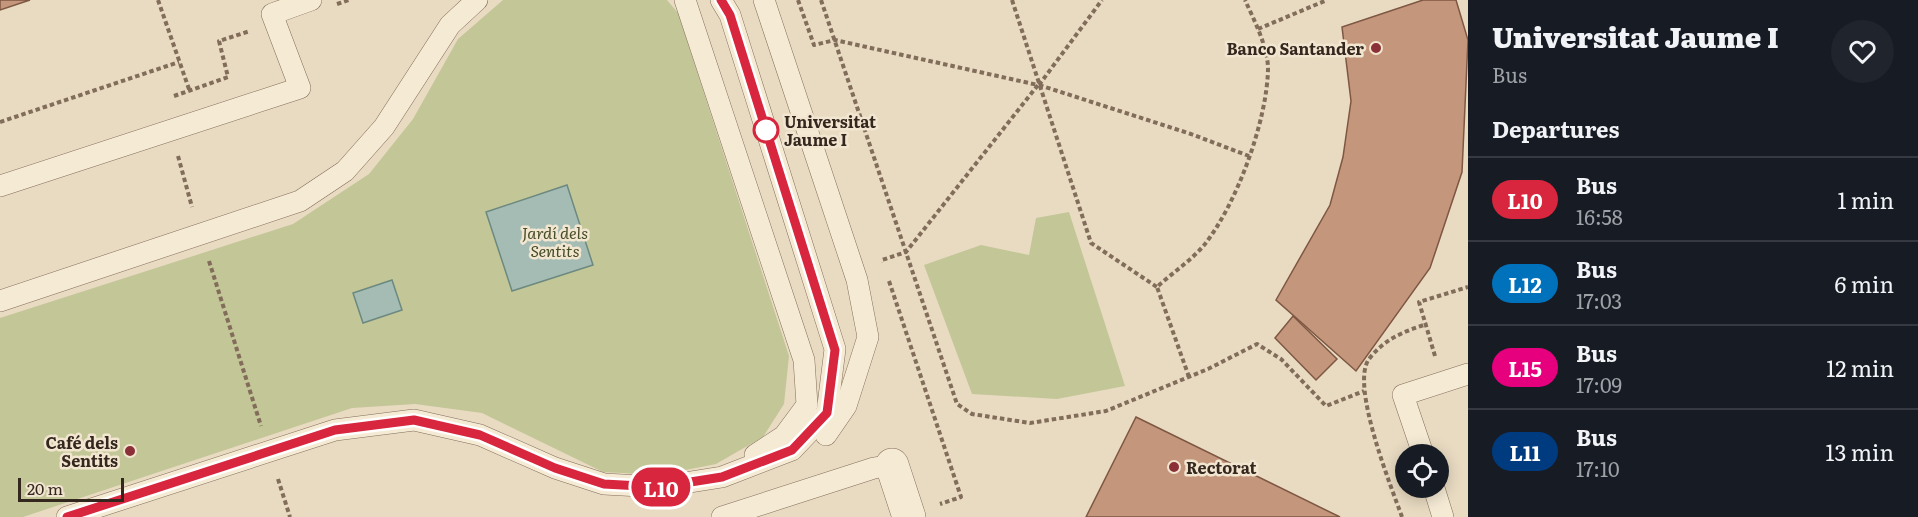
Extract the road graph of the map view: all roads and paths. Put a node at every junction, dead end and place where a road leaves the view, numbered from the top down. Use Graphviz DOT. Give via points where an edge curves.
graph roads {
  1 [pos="158,0"];
  2 [pos="311,0"];
  3 [pos="477,0"];
  4 [pos="685,0"];
  5 [pos="721,0"];
  6 [pos="764,0"];
  7 [pos="798,0"];
  8 [pos="821,0"];
  9 [pos="1012,0"];
  10 [pos="1102,0"];
  11 [pos="1245,0"];
  12 [pos="1327,0"];
  13 [pos="1258,29"];
  14 [pos="835,40"];
  15 [pos="179,62"];
  16 [pos="1038,85"];
  17 [pos="199,121"];
  18 [pos="0,122"];
  19 [pos="1249,156"];
  20 [pos="0,186"];
  21 [pos="201,235"];
  22 [pos="906,252"];
  23 [pos="1157,287"];
  24 [pos="1468,287"];
  25 [pos="0,301"];
  26 [pos="1427,324"];
  27 [pos="1468,374"];
  28 [pos="1189,377"];
  29 [pos="1364,391"];
  30 [pos="1420,444"];
  31 [pos="792,450"];
  32 [pos="269,451"];
  33 [pos="883,466"];
  34 [pos="722,477"];
  35 [pos="1437,498"];
  36 [pos="909,516"];
  37 [pos="67,517"];
  38 [pos="290,517"];
  39 [pos="722,517"];
  40 [pos="1443,517"];
  1 -- 15 [label="path"];
  2 -- 17 [label="lane" via="272,14 300,88"];
  3 -- 21 [label="lane" via="450,24 384,127 345,171 300,201"];
  4 -- 34 [label="lane" via="804,360 807,405 784,436"];
  5 -- 31 [label="lane" via="730,15 835,350 827,413"];
  6 -- 31 [label="lane" via="857,280 868,337 846,406 826,435"];
  7 -- 14 [label="path" via="814,45"];
  8 -- 14 [label="path"];
  9 -- 16 [label="path"];
  10 -- 16 [label="path"];
  11 -- 13 [label="path"];
  12 -- 13 [label="path"];
  13 -- 19 [label="path" via="1268,68 1261,117"];
  14 -- 16 [label="path"];
  14 -- 22 [label="path"];
  15 -- 17 [label="path"];
  15 -- 18 [label="path"];
  16 -- 19 [label="path"];
  16 -- 22 [label="path"];
  16 -- 23 [label="path" via="1091,243"];
  17 -- 20 [label="lane"];
  19 -- 23 [label="path" via="1241,182 1204,244"];
  21 -- 25 [label="lane"];
  21 -- 32 [label="path"];
  22 -- 28 [label="path" via="957,404 972,414 1030,423 1106,411"];
  22 -- 36 [label="path" via="882,260 961,497"];
  23 -- 28 [label="path"];
  24 -- 26 [label="path" via="1419,302"];
  27 -- 30 [label="lane" via="1403,394"];
  28 -- 29 [label="path" via="1257,344 1281,359 1326,406"];
  31 -- 34 [label="lane"];
  32 -- 34 [label="lane" via="335,430 414,420 480,435 555,468 604,484 659,487"];
  32 -- 37 [label="lane"];
  32 -- 38 [label="path"];
  33 -- 36 [label="street"];
  33 -- 39 [label="lane"];
  35 -- 40 [label="lane"];
}
